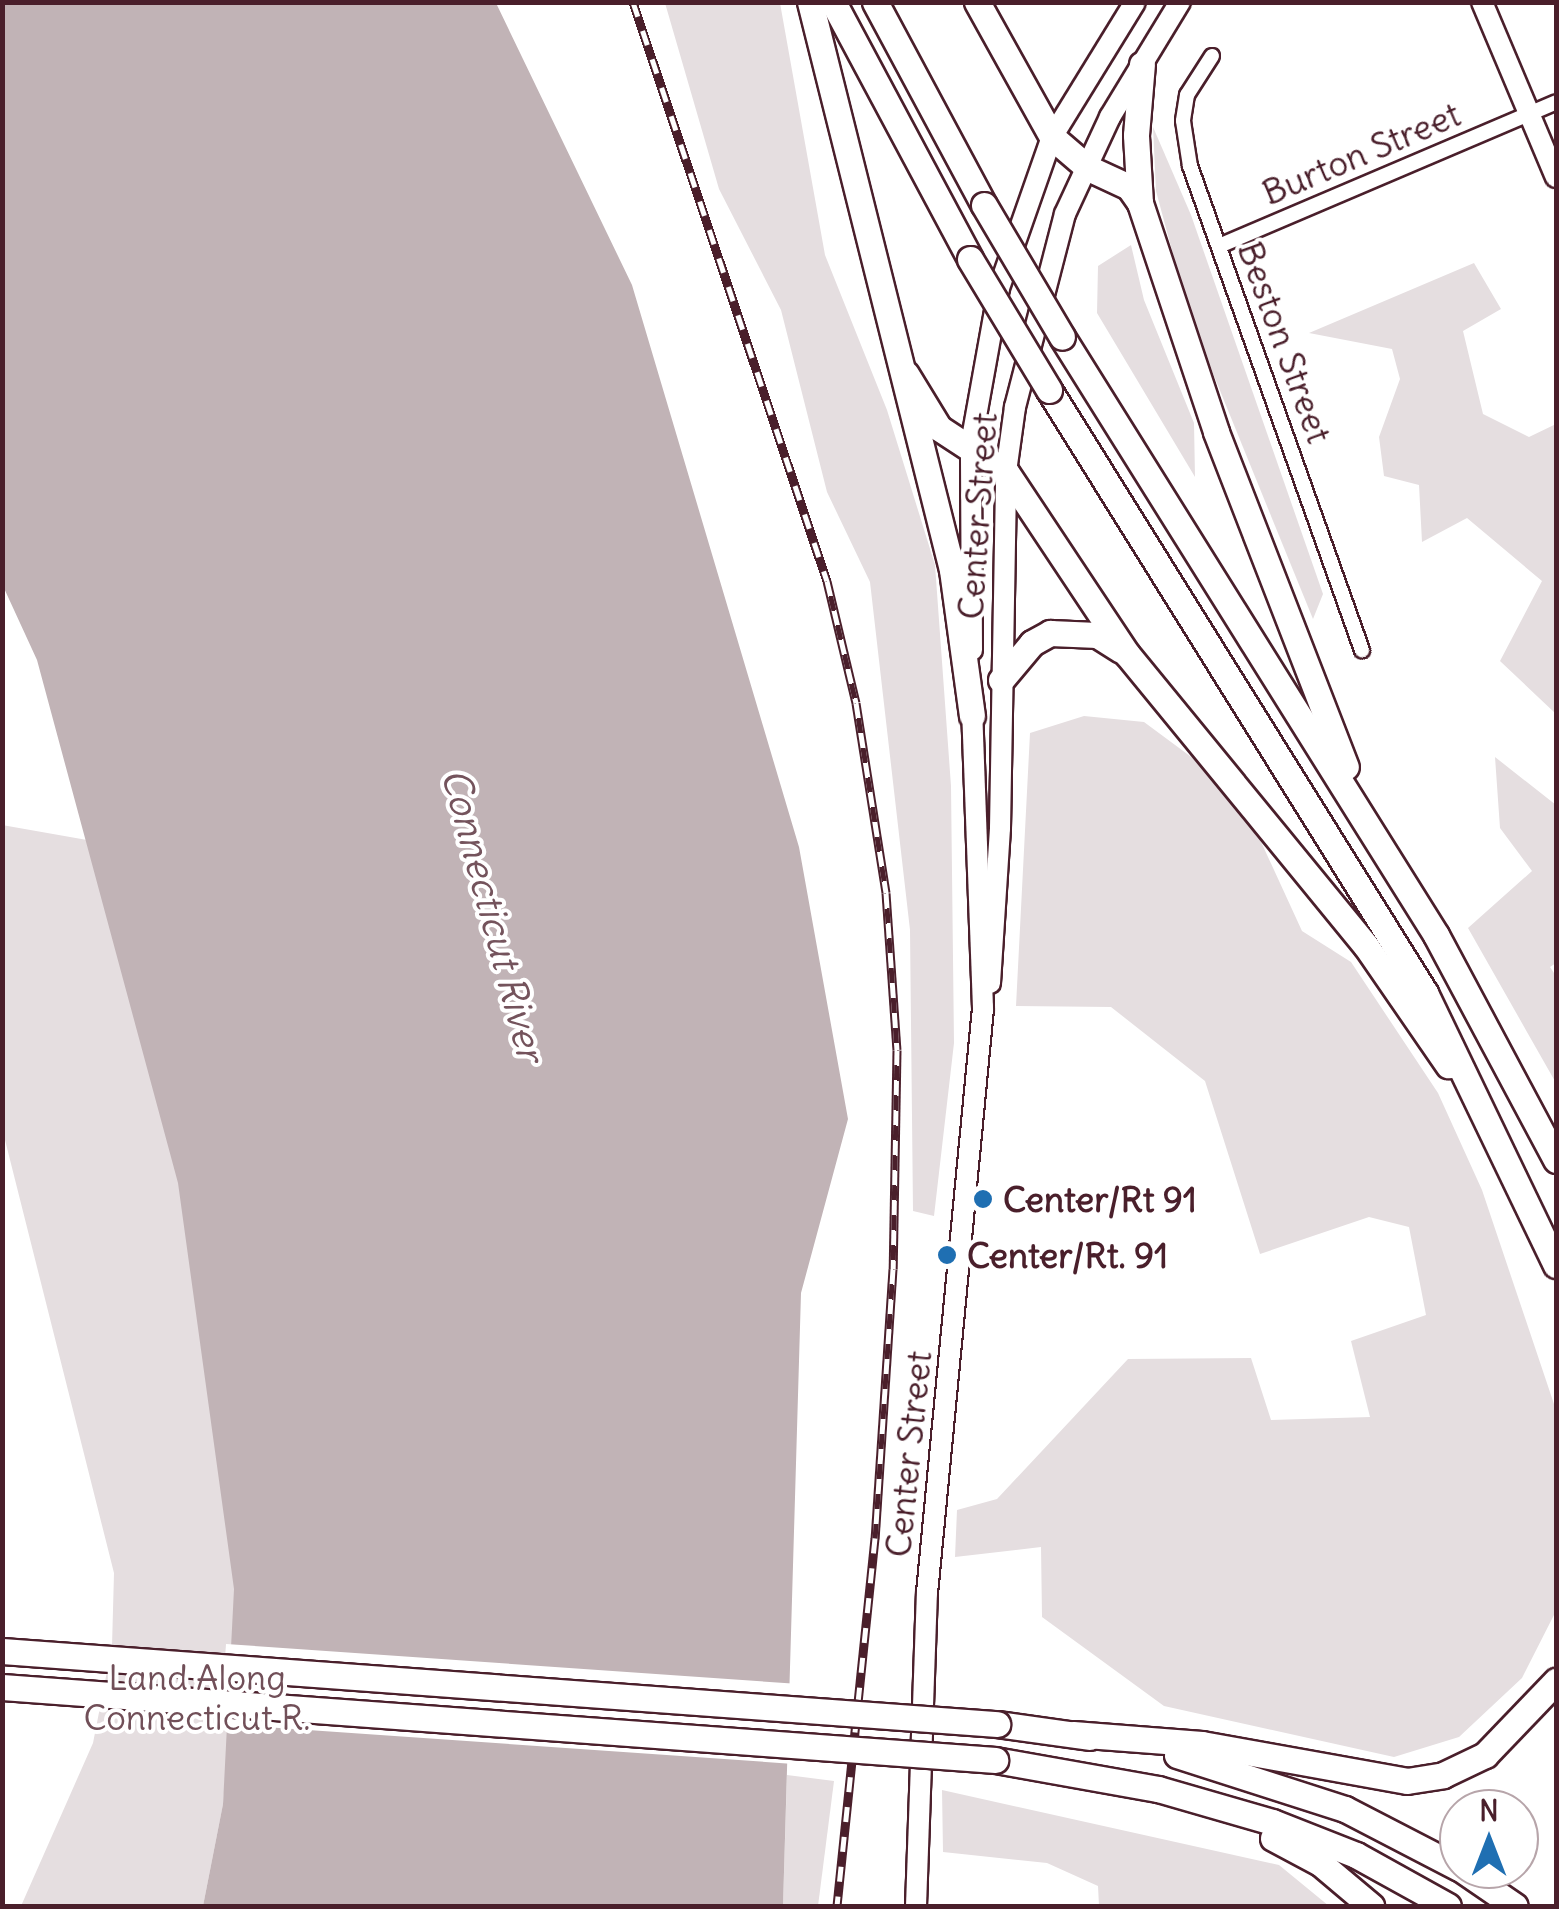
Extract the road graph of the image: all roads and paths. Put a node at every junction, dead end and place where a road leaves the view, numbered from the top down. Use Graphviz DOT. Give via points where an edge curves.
graph roads {
  1 [pos="810,2"];
  2 [pos="833,2"];
  3 [pos="875,2"];
  4 [pos="977,2"];
  5 [pos="1135,2"];
  6 [pos="1180,2"];
  7 [pos="1482,2"];
  8 [pos="1212,56"];
  9 [pos="1142,64"];
  10 [pos="1556,102"];
  11 [pos="1528,114"];
  12 [pos="1052,137"];
  13 [pos="1088,168"];
  14 [pos="1556,177"];
  15 [pos="1140,203"];
  16 [pos="1219,246"];
  17 [pos="906,374"];
  18 [pos="971,444"];
  19 [pos="1006,472"];
  20 [pos="1362,650"];
  21 [pos="1128,654"];
  22 [pos="1001,680"];
  23 [pos="972,716"];
  24 [pos="1372,832"];
  25 [pos="983,1008"];
  26 [pos="1536,1122"];
  27 [pos="1556,1149"];
  28 [pos="1509,1158"];
  29 [pos="1556,1160"];
  30 [pos="1556,1265"];
  31 [pos="2,1651"];
  32 [pos="1556,1681"];
  33 [pos="2,1687"];
  34 [pos="1074,1734"];
  35 [pos="1098,1777"];
  36 [pos="1439,1856"];
  37 [pos="1490,1889"];
  38 [pos="916,1906"];
  39 [pos="1371,1906"];
  40 [pos="1448,1906"];
  41 [pos="1515,1906"];
  1 -- 17 [label="highway"];
  2 -- 28 [label="highway, bridge" via="970,259 1394,941"];
  3 -- 24 [label="highway, bridge" via="1062,337"];
  4 -- 12 [label="highway"];
  5 -- 12 [label="main road, Center Street"];
  6 -- 9 [label="main road, Center Street"];
  7 -- 11 [label="main road"];
  8 -- 16 [label="street, Beston Street" via="1187,95 1183,121 1190,166"];
  9 -- 13 [label="main road, Center Street"];
  9 -- 15 [label="highway"];
  10 -- 11 [label="street, Burton Street"];
  11 -- 14 [label="main road"];
  11 -- 16 [label="street, Burton Street"];
  12 -- 13 [label="highway"];
  12 -- 18 [label="main road, Center Street" via="999,288"];
  13 -- 15 [label="highway" via="1112,176"];
  13 -- 19 [label="main road, Center Street" via="1065,214 1030,332"];
  15 -- 24 [label="highway" via="1216,432"];
  16 -- 20 [label="street, Beston Street"];
  17 -- 18 [label="highway" via="939,428"];
  17 -- 23 [label="highway" via="952,570"];
  18 -- 19 [label="highway"];
  18 -- 23 [label="main road, Center Street"];
  19 -- 21 [label="highway"];
  19 -- 22 [label="main road, Center Street"];
  21 -- 22 [label="highway" via="1097,635 1050,633 1032,643"];
  21 -- 28 [label="highway" via="1366,946"];
  22 -- 25 [label="main road, Center Street" via="994,968"];
  23 -- 25 [label="main road, Center Street"];
  24 -- 26 [label="highway"];
  25 -- 38 [label="main road, Center Street" via="927,1592"];
  26 -- 27 [label="highway"];
  26 -- 29 [label="highway"];
  28 -- 30 [label="highway"];
  31 -- 34 [label="highway, bridge"];
  32 -- 34 [label="highway" via="1495,1748 1420,1780 1369,1779 1202,1744"];
  33 -- 35 [label="highway, bridge" via="995,1760"];
  34 -- 36 [label="highway" via="1288,1786"];
  35 -- 39 [label="highway" via="1280,1841 1343,1879"];
  35 -- 40 [label="highway" via="1300,1832"];
  37 -- 41 [label="highway"];
}
